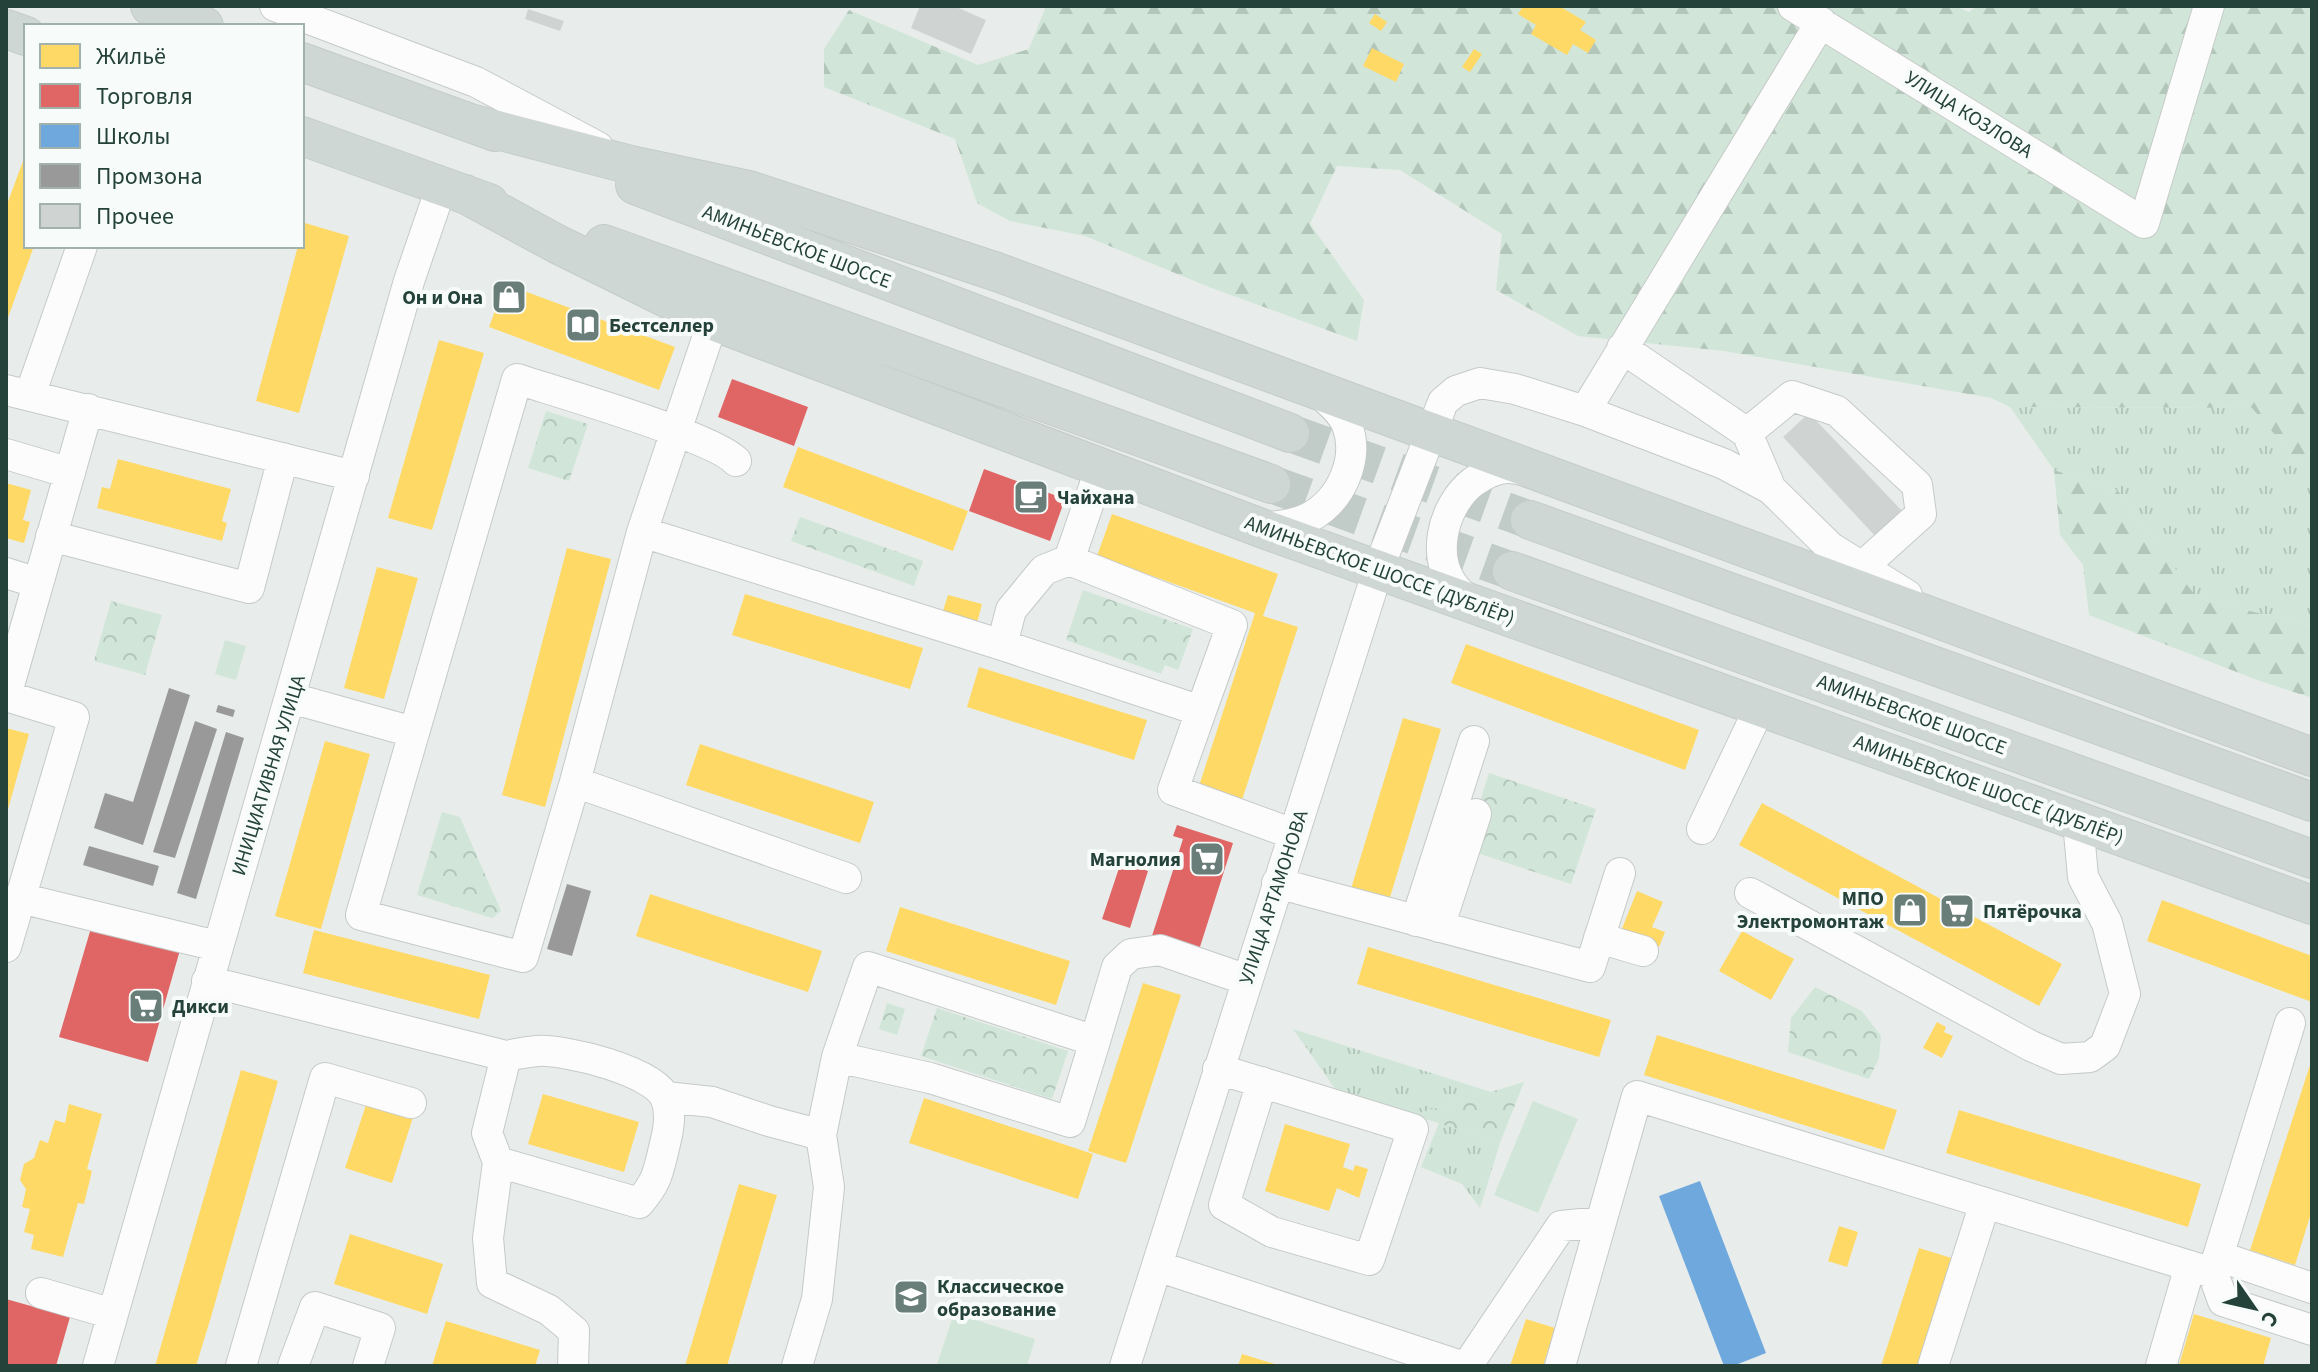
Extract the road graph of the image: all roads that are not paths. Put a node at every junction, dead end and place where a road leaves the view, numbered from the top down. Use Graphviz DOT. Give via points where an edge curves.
graph roads {
  1 [pos="150,6"];
  2 [pos="275,6"];
  3 [pos="1793,6"];
  4 [pos="2209,6"];
  5 [pos="1821,22"];
  6 [pos="199,24"];
  7 [pos="304,63"];
  8 [pos="474,124"];
  9 [pos="304,137"];
  10 [pos="631,165"];
  11 [pos="453,190"];
  12 [pos="81,248"];
  13 [pos="713,321"];
  14 [pos="1622,348"];
  15 [pos="1316,390"];
  16 [pos="18,392"];
  17 [pos="88,409"];
  18 [pos="1585,411"];
  19 [pos="1430,431"];
  20 [pos="676,432"];
  21 [pos="1290,433"];
  22 [pos="1747,433"];
  23 [pos="6,454"];
  24 [pos="283,458"];
  25 [pos="736,461"];
  26 [pos="1101,467"];
  27 [pos="1536,472"];
  28 [pos="70,473"];
  29 [pos="354,476"];
  30 [pos="1271,484"];
  31 [pos="1771,489"];
  32 [pos="1530,520"];
  33 [pos="1261,528"];
  34 [pos="642,532"];
  35 [pos="51,536"];
  36 [pos="1069,560"];
  37 [pos="1861,568"];
  38 [pos="1378,570"];
  39 [pos="1512,571"];
  40 [pos="6,573"];
  41 [pos="38,583"];
  42 [pos="1485,609"];
  43 [pos="1961,626"];
  44 [pos="1002,645"];
  45 [pos="6,696"];
  46 [pos="291,698"];
  47 [pos="1760,707"];
  48 [pos="1201,711"];
  49 [pos="413,732"];
  50 [pos="1474,741"];
  51 [pos="2312,757"];
  52 [pos="575,782"];
  53 [pos="2312,802"];
  54 [pos="1476,814"];
  55 [pos="2078,821"];
  56 [pos="1702,829"];
  57 [pos="1293,834"];
  58 [pos="2312,859"];
  59 [pos="1620,873"];
  60 [pos="846,878"];
  61 [pos="1277,883"];
  62 [pos="1750,893"];
  63 [pos="20,898"];
  64 [pos="2312,905"];
  65 [pos="1427,924"];
  66 [pos="1599,938"];
  67 [pos="217,946"];
  68 [pos="6,947"];
  69 [pos="1643,951"];
  70 [pos="1247,980"];
  71 [pos="207,981"];
  72 [pos="2290,1023"];
  73 [pos="1095,1041"];
  74 [pos="506,1056"];
  75 [pos="837,1057"];
  76 [pos="1218,1069"];
  77 [pos="1262,1082"];
  78 [pos="666,1097"];
  79 [pos="411,1103"];
  80 [pos="821,1135"];
  81 [pos="498,1162"];
  82 [pos="1985,1203"];
  83 [pos="1601,1222"];
  84 [pos="2207,1265"];
  85 [pos="1157,1266"];
  86 [pos="2312,1288"];
  87 [pos="41,1293"];
  88 [pos="113,1314"];
  89 [pos="2312,1330"];
  90 [pos="98,1366"];
  91 [pos="241,1366"];
  92 [pos="293,1366"];
  93 [pos="368,1366"];
  94 [pos="573,1366"];
  95 [pos="797,1366"];
  96 [pos="1125,1366"];
  97 [pos="1461,1366"];
  98 [pos="1467,1366"];
  99 [pos="1560,1366"];
  100 [pos="1933,1366"];
  101 [pos="2161,1366"];
  1 -- 6 [label="main road"];
  2 -- 10 [label="street" via="476,82"];
  3 -- 5 [label="street, УЛИЦА КОЗЛОВА"];
  4 -- 5 [label="street, УЛИЦА КОЗЛОВА" via="2144,223"];
  5 -- 14 [label="street"];
  7 -- 8 [label="main road, АМИНЬЕВСКОЕ ШОССЕ"];
  8 -- 10 [label="main road"];
  8 -- 21 [label="main road, АМИНЬЕВСКОЕ ШОССЕ"];
  9 -- 11 [label="main road"];
  10 -- 15 [label="main road" via="762,194 997,272"];
  11 -- 13 [label="main road, АМИНЬЕВСКОЕ ШОССЕ (ДУБЛЁР)"];
  11 -- 29 [label="street, ИНИЦИАТИВНАЯ УЛИЦА" via="409,281"];
  11 -- 30 [label="main road"];
  12 -- 16 [label="street"];
  13 -- 20 [label="street"];
  13 -- 26 [label="main road, АМИНЬЕВСКОЕ ШОССЕ (ДУБЛЁР)"];
  14 -- 18 [label="street"];
  14 -- 22 [label="street"];
  15 -- 19 [label="main road"];
  15 -- 33 [label="street" via="1346,422 1351,449 1346,475 1333,498 1312,516"];
  16 -- 17 [label="street"];
  17 -- 24 [label="street"];
  17 -- 28 [label="street"];
  18 -- 19 [label="street, УЛИЦА АРТАМОНОВА" via="1480,383 1443,402"];
  18 -- 31 [label="street, УЛИЦА АРТАМОНОВА" via="1724,464"];
  19 -- 27 [label="main road"];
  19 -- 38 [label="street, УЛИЦА АРТАМОНОВА"];
  20 -- 25 [label="street"];
  20 -- 34 [label="street"];
  20 -- 49 [label="street" via="517,379"];
  22 -- 31 [label="street"];
  22 -- 37 [label="street" via="1792,396 1837,411 1917,485 1921,514"];
  23 -- 28 [label="street"];
  24 -- 29 [label="street"];
  24 -- 35 [label="street" via="249,588"];
  26 -- 33 [label="main road, АМИНЬЕВСКОЕ ШОССЕ (ДУБЛЁР)"];
  26 -- 36 [label="street"];
  27 -- 42 [label="street" via="1506,468 1481,477 1460,494 1447,517 1442,544 1447,570 1460,593"];
  27 -- 43 [label="main road"];
  28 -- 35 [label="street"];
  29 -- 46 [label="street, ИНИЦИАТИВНАЯ УЛИЦА"];
  31 -- 37 [label="street" via="1830,547"];
  32 -- 53 [label="main road"];
  33 -- 38 [label="main road, АМИНЬЕВСКОЕ ШОССЕ (ДУБЛЁР)"];
  34 -- 44 [label="street"];
  34 -- 52 [label="street"];
  35 -- 41 [label="street"];
  36 -- 44 [label="street" via="1044,570 1011,610"];
  36 -- 48 [label="street" via="1232,625"];
  37 -- 43 [label="street"];
  38 -- 42 [label="main road, АМИНЬЕВСКОЕ ШОССЕ (ДУБЛЁР)"];
  38 -- 57 [label="street, УЛИЦА АРТАМОНОВА"];
  39 -- 58 [label="main road, АМИНЬЕВСКОЕ ШОССЕ"];
  40 -- 41 [label="street"];
  41 -- 45 [label="street"];
  42 -- 47 [label="main road, АМИНЬЕВСКОЕ ШОССЕ (ДУБЛЁР)"];
  43 -- 51 [label="main road"];
  44 -- 48 [label="street"];
  45 -- 63 [label="street" via="74,717"];
  46 -- 49 [label="street"];
  46 -- 67 [label="street, ИНИЦИАТИВНАЯ УЛИЦА"];
  47 -- 55 [label="main road, АМИНЬЕВСКОЕ ШОССЕ (ДУБЛЁР)"];
  47 -- 56 [label="street"];
  48 -- 57 [label="street" via="1173,790"];
  49 -- 52 [label="street" via="361,915 523,957"];
  50 -- 65 [label="street"];
  52 -- 60 [label="street"];
  54 -- 65 [label="street"];
  55 -- 62 [label="street" via="2083,877 2107,923 2125,994 2105,1046 2090,1057 2061,1059 2031,1046"];
  55 -- 64 [label="main road, АМИНЬЕВСКОЕ ШОССЕ (ДУБЛЁР)"];
  57 -- 61 [label="street, УЛИЦА АРТАМОНОВА"];
  59 -- 66 [label="street"];
  61 -- 65 [label="street"];
  61 -- 70 [label="street, УЛИЦА АРТАМОНОВА"];
  63 -- 67 [label="street"];
  63 -- 68 [label="street"];
  65 -- 66 [label="street" via="1590,967"];
  66 -- 69 [label="street"];
  67 -- 71 [label="street, ИНИЦИАТИВНАЯ УЛИЦА"];
  70 -- 73 [label="street" via="1160,950 1131,954 1117,967"];
  70 -- 76 [label="street, УЛИЦА АРТАМОНОВА"];
  71 -- 74 [label="street"];
  71 -- 88 [label="street, ИНИЦИАТИВНАЯ УЛИЦА"];
  72 -- 84 [label="street"];
  73 -- 75 [label="street" via="1070,1122 930,1078"];
  73 -- 75 [label="street" via="868,967"];
  74 -- 78 [label="street" via="539,1050 582,1056 623,1068"];
  74 -- 81 [label="street" via="487,1133"];
  75 -- 80 [label="street"];
  76 -- 77 [label="street"];
  76 -- 85 [label="street, УЛИЦА АРТАМОНОВА"];
  77 -- 77 [label="street" via="1413,1129 1369,1260 1272,1232 1224,1205"];
  78 -- 80 [label="street" via="712,1102"];
  78 -- 81 [label="street" via="669,1125 655,1185 639,1203"];
  79 -- 91 [label="street" via="325,1078"];
  80 -- 95 [label="street" via="829,1187 826,1216 817,1299"];
  81 -- 94 [label="street" via="488,1238 492,1283 549,1310 574,1331"];
  82 -- 83 [label="street" via="1637,1096"];
  82 -- 84 [label="street"];
  82 -- 100 [label="street"];
  83 -- 98 [label="street" via="1561,1226"];
  83 -- 99 [label="street"];
  84 -- 86 [label="street"];
  84 -- 89 [label="street" via="2223,1301"];
  84 -- 101 [label="street"];
  85 -- 96 [label="street, УЛИЦА АРТАМОНОВА"];
  85 -- 97 [label="street"];
  87 -- 88 [label="street"];
  88 -- 90 [label="street, ИНИЦИАТИВНАЯ УЛИЦА"];
  92 -- 93 [label="street" via="315,1307 380,1328"];
}
